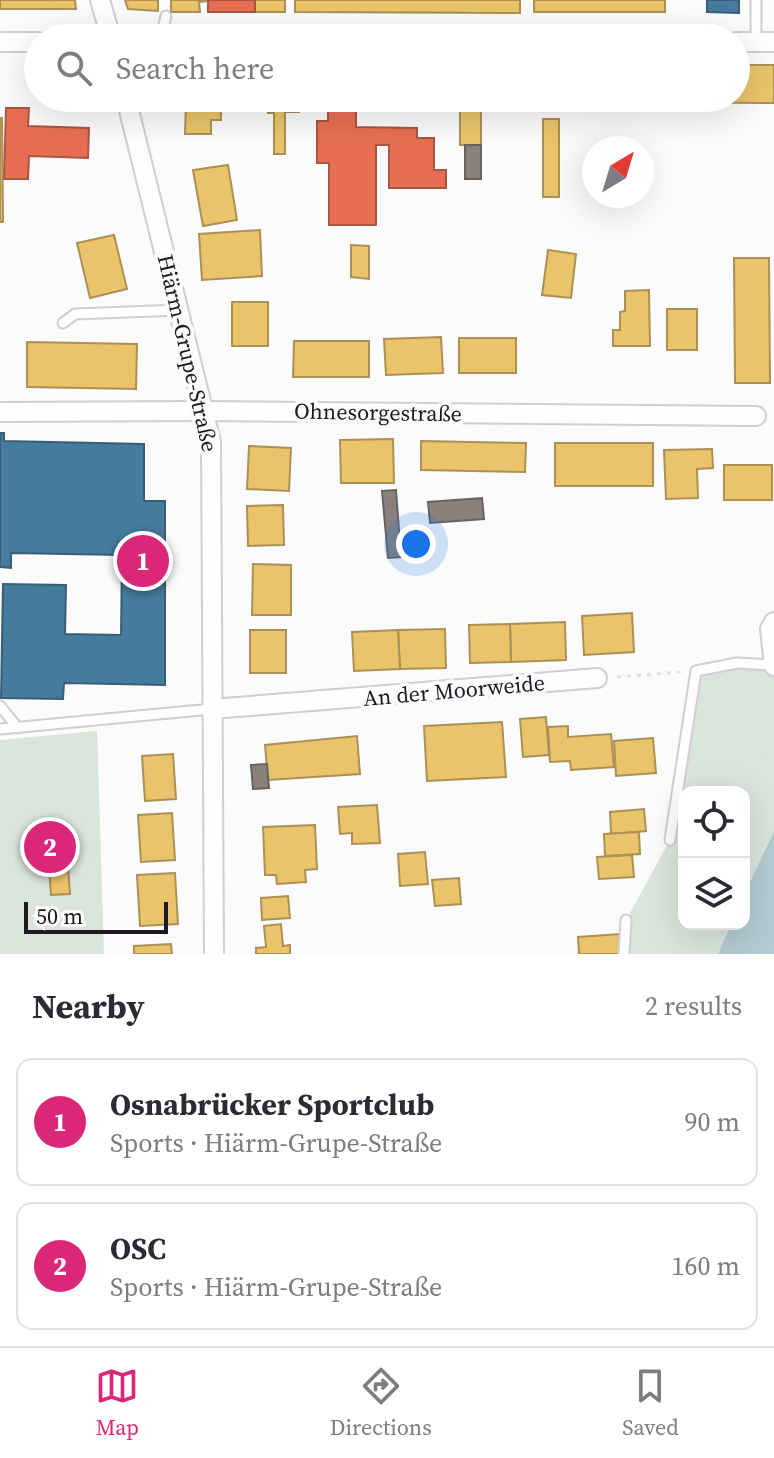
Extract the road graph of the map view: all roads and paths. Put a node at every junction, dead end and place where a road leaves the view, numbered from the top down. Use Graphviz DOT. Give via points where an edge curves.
graph roads {
  1 [pos="100,0"];
  2 [pos="756,0"];
  3 [pos="166,16"];
  4 [pos="107,24"];
  5 [pos="164,24"];
  6 [pos="0,42"];
  7 [pos="24,42"];
  8 [pos="765,42"];
  9 [pos="130,112"];
  10 [pos="180,310"];
  11 [pos="63,323"];
  12 [pos="204,411"];
  13 [pos="0,412"];
  14 [pos="756,416"];
  15 [pos="774,622"];
  16 [pos="774,666"];
  17 [pos="696,671"];
  18 [pos="597,678"];
  19 [pos="0,706"];
  20 [pos="212,709"];
  21 [pos="774,716"];
  22 [pos="18,728"];
  23 [pos="0,729"];
  24 [pos="748,786"];
  25 [pos="670,840"];
  26 [pos="626,920"];
  27 [pos="693,930"];
  28 [pos="214,954"];
  29 [pos="624,954"];
  30 [pos="675,954"];
  31 [pos="687,954"];
  1 -- 4 [label="street"];
  2 -- 8 [label="lane"];
  3 -- 5 [label="lane"];
  6 -- 7 [label="street"];
  9 -- 10 [label="street, Hiärm-Grupe-Straße"];
  10 -- 11 [label="lane" via="75,314"];
  10 -- 12 [label="street, Hiärm-Grupe-Straße"];
  12 -- 13 [label="street, Ohnesorgestraße"];
  12 -- 14 [label="street, Ohnesorgestraße"];
  12 -- 20 [label="street, Hiärm-Grupe-Straße" via="213,468"];
  15 -- 16 [label="street"];
  16 -- 17 [label="lane" via="737,663"];
  17 -- 18 [label="path"];
  17 -- 25 [label="lane"];
  18 -- 20 [label="street, An der Moorweide"];
  19 -- 22 [label="lane"];
  20 -- 22 [label="lane"];
  20 -- 28 [label="street, Hiärm-Grupe-Straße"];
  21 -- 24 [label="path"];
  22 -- 23 [label="lane"];
  25 -- 30 [label="path"];
  26 -- 29 [label="lane"];
  27 -- 31 [label="path"];
}
